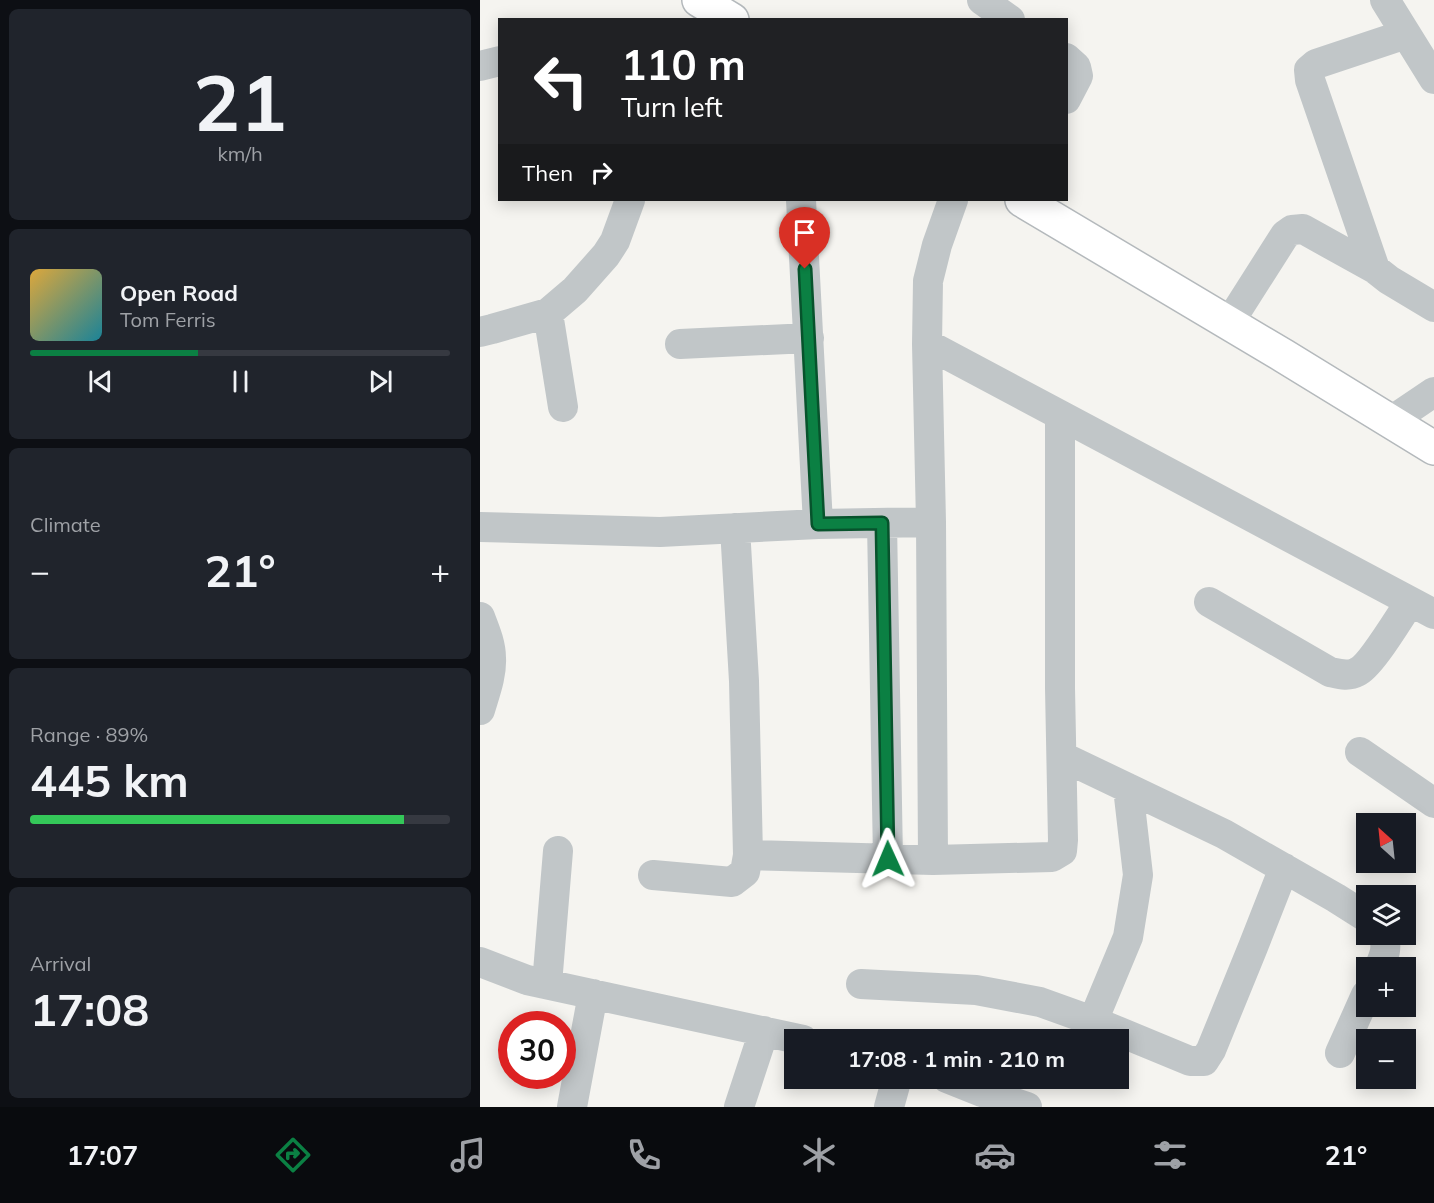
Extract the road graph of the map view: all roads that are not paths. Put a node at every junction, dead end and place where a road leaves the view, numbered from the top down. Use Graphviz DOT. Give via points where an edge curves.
graph roads {
  1 [pos="981,0"];
  2 [pos="1385,0"];
  3 [pos="700,8"];
  4 [pos="727,18"];
  5 [pos="1007,18"];
  6 [pos="1406,34"];
  7 [pos="1068,60"];
  8 [pos="498,62"];
  9 [pos="480,66"];
  10 [pos="1434,80"];
  11 [pos="1068,95"];
  12 [pos="630,201"];
  13 [pos="801,201"];
  14 [pos="953,201"];
  15 [pos="1024,201"];
  16 [pos="1375,269"];
  17 [pos="1434,307"];
  18 [pos="548,313"];
  19 [pos="1229,323"];
  20 [pos="484,324"];
  21 [pos="809,338"];
  22 [pos="680,344"];
  23 [pos="927,344"];
  24 [pos="1434,392"];
  25 [pos="563,407"];
  26 [pos="1060,415"];
  27 [pos="1391,422"];
  28 [pos="1434,448"];
  29 [pos="932,522"];
  30 [pos="882,523"];
  31 [pos="818,524"];
  32 [pos="480,526"];
  33 [pos="735,528"];
  34 [pos="1209,602"];
  35 [pos="1422,608"];
  36 [pos="480,616"];
  37 [pos="480,710"];
  38 [pos="1360,752"];
  39 [pos="1063,757"];
  40 [pos="1128,788"];
  41 [pos="1434,803"];
  42 [pos="558,851"];
  43 [pos="748,855"];
  44 [pos="888,859"];
  45 [pos="933,860"];
  46 [pos="1284,868"];
  47 [pos="653,875"];
  48 [pos="1356,911"];
  49 [pos="480,962"];
  50 [pos="547,984"];
  51 [pos="861,984"];
  52 [pos="592,994"];
  53 [pos="1356,1017"];
  54 [pos="1093,1021"];
  55 [pos="764,1031"];
  56 [pos="784,1036"];
  57 [pos="1340,1053"];
  58 [pos="894,1089"];
  59 [pos="964,1089"];
  60 [pos="981,1100"];
  61 [pos="572,1107"];
  62 [pos="739,1107"];
  63 [pos="889,1107"];
  64 [pos="1027,1107"];
  1 -- 5 [label="street"];
  2 -- 6 [label="street"];
  3 -- 4 [label="main road"];
  6 -- 10 [label="street"];
  6 -- 16 [label="street" via="1316,64 1309,70"];
  7 -- 11 [label="street" via="1076,67 1078,76"];
  8 -- 9 [label="street"];
  12 -- 18 [label="street" via="606,255"];
  13 -- 21 [label="street"];
  14 -- 23 [label="street" via="928,281"];
  15 -- 19 [label="main road"];
  16 -- 17 [label="street"];
  16 -- 19 [label="street" via="1303,229 1292,230"];
  18 -- 20 [label="street"];
  18 -- 25 [label="street"];
  19 -- 27 [label="main road"];
  21 -- 22 [label="street"];
  21 -- 31 [label="street"];
  23 -- 26 [label="street"];
  23 -- 29 [label="street"];
  24 -- 27 [label="street"];
  26 -- 35 [label="street"];
  26 -- 39 [label="street"];
  27 -- 28 [label="main road"];
  29 -- 30 [label="street"];
  29 -- 45 [label="street"];
  30 -- 31 [label="street"];
  30 -- 44 [label="street"];
  31 -- 33 [label="street"];
  32 -- 33 [label="street" via="660,532"];
  33 -- 43 [label="street"];
  34 -- 35 [label="street" via="1330,672 1344,675 1358,672 1368,664"];
  36 -- 37 [label="street" via="492,659"];
  38 -- 41 [label="street"];
  39 -- 40 [label="street"];
  39 -- 45 [label="street" via="1062,851 1052,858"];
  40 -- 46 [label="street"];
  40 -- 54 [label="street" via="1138,875 1128,937"];
  42 -- 50 [label="street"];
  43 -- 44 [label="street"];
  43 -- 47 [label="street" via="745,872 732,882"];
  44 -- 45 [label="street"];
  46 -- 48 [label="street"];
  46 -- 54 [label="street" via="1204,1061 1190,1061"];
  49 -- 50 [label="street"];
  50 -- 52 [label="street"];
  51 -- 54 [label="street" via="976,990 1040,1002"];
  52 -- 55 [label="street"];
  52 -- 61 [label="street"];
  53 -- 57 [label="street"];
  55 -- 56 [label="street"];
  55 -- 62 [label="street"];
  58 -- 63 [label="street"];
  59 -- 60 [label="street"];
  60 -- 64 [label="street"];
}
